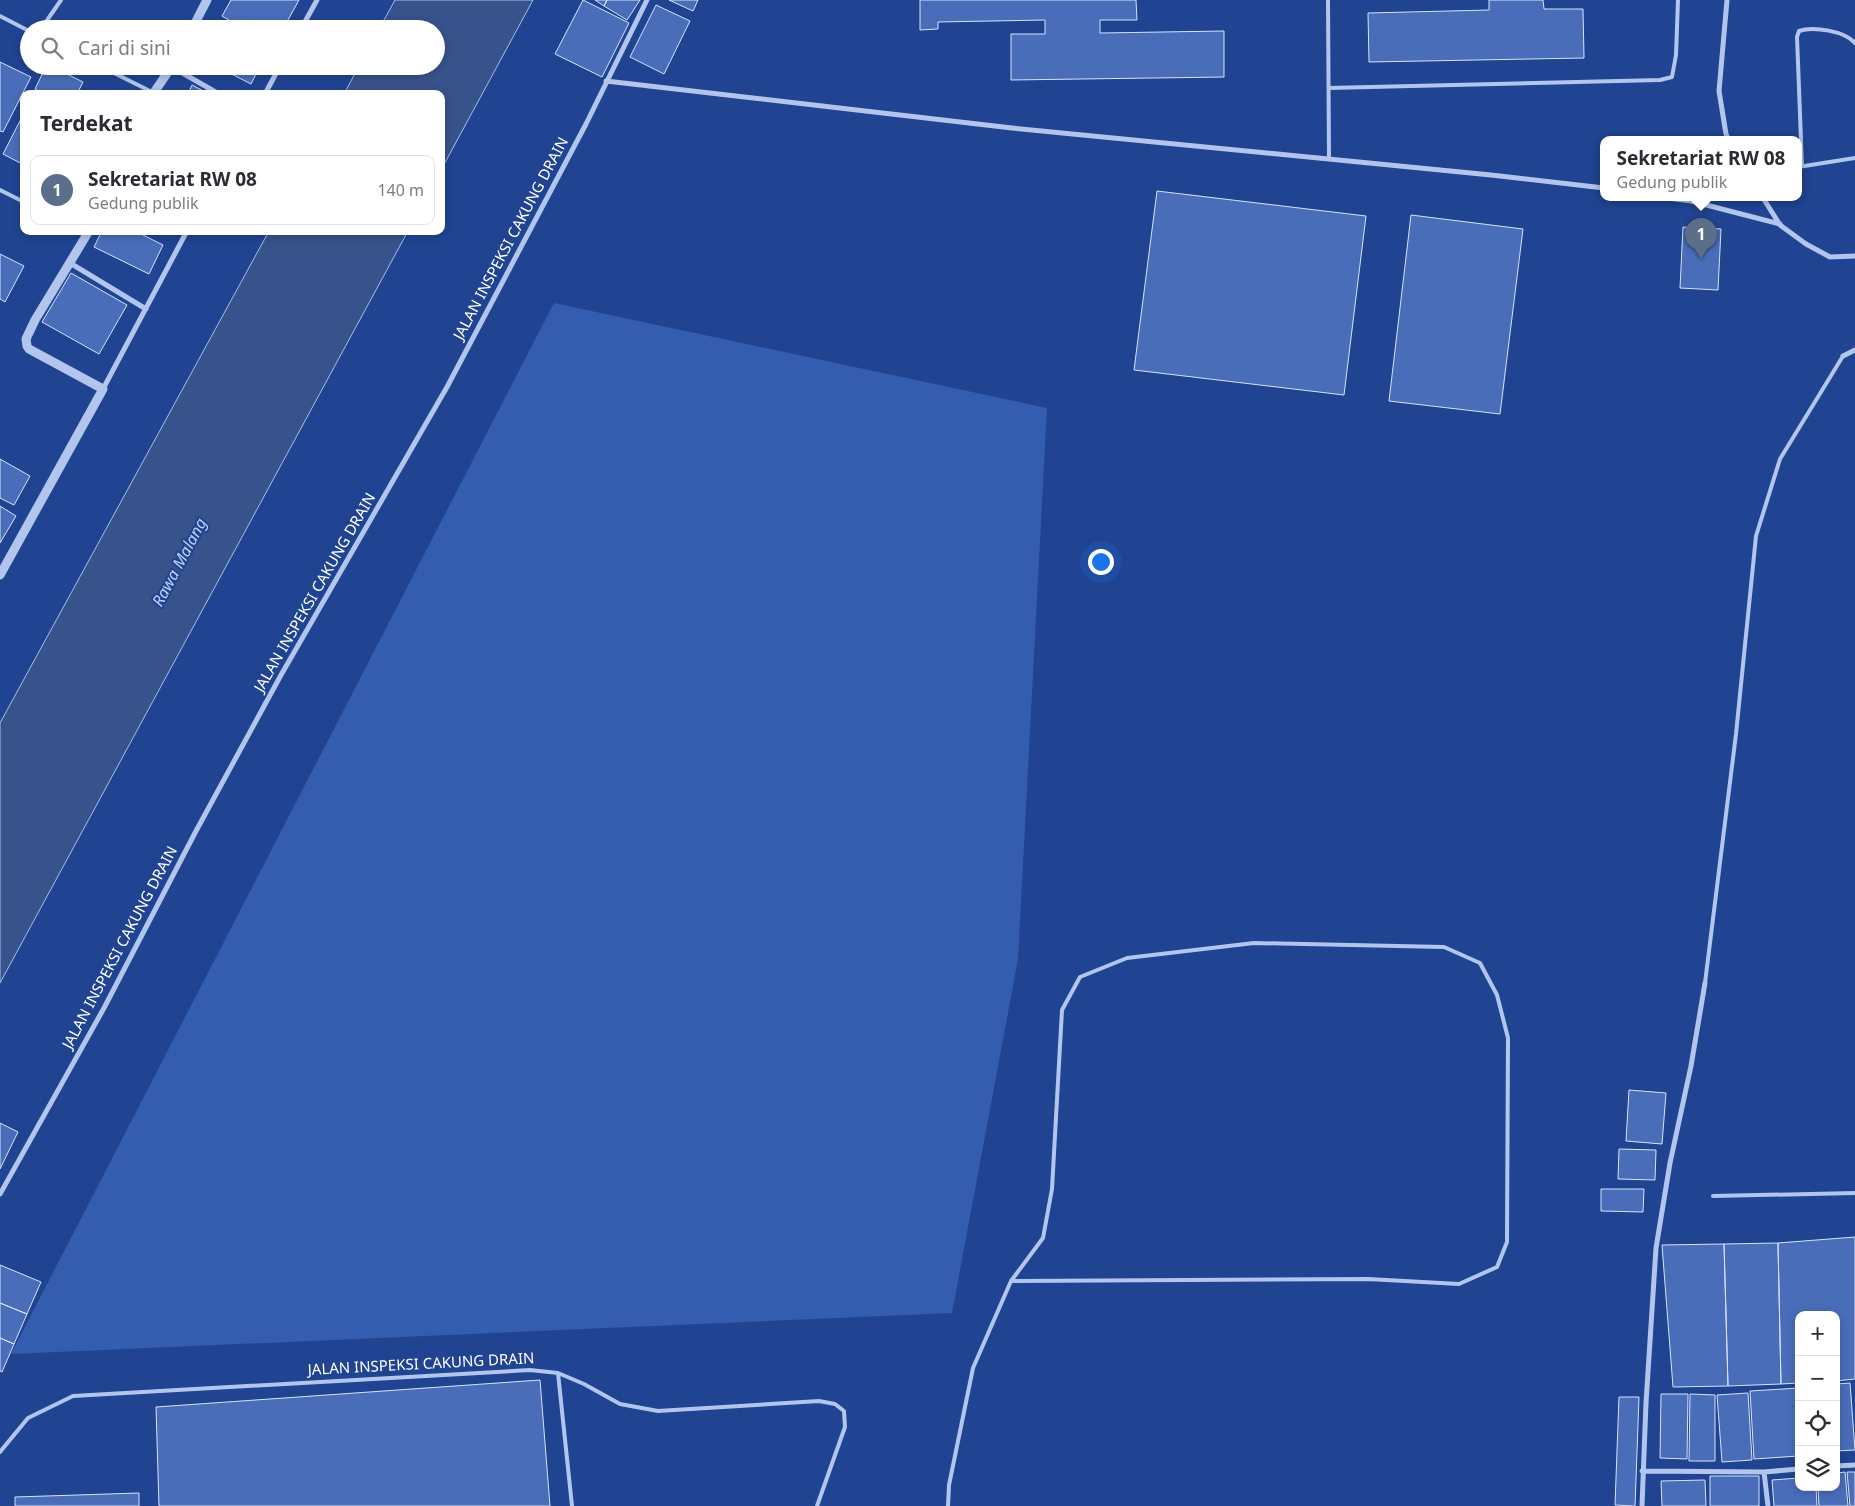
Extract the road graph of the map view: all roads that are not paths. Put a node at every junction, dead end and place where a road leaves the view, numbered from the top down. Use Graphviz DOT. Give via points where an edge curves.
graph roads {
  1 [pos="61,0"];
  2 [pos="207,0"];
  3 [pos="317,0"];
  4 [pos="647,0"];
  5 [pos="1328,0"];
  6 [pos="1678,0"];
  7 [pos="1727,0"];
  8 [pos="0,16"];
  9 [pos="47,20"];
  10 [pos="197,20"];
  11 [pos="306,20"];
  12 [pos="20,26"];
  13 [pos="1855,43"];
  14 [pos="118,75"];
  15 [pos="166,75"];
  16 [pos="187,75"];
  17 [pos="275,75"];
  18 [pos="606,81"];
  19 [pos="1329,88"];
  20 [pos="148,90"];
  21 [pos="156,90"];
  22 [pos="212,90"];
  23 [pos="267,90"];
  24 [pos="1727,136"];
  25 [pos="1799,136"];
  26 [pos="1855,158"];
  27 [pos="1329,159"];
  28 [pos="1802,166"];
  29 [pos="1600,188"];
  30 [pos="0,190"];
  31 [pos="20,200"];
  32 [pos="1691,201"];
  33 [pos="1765,201"];
  34 [pos="1780,224"];
  35 [pos="85,235"];
  36 [pos="185,235"];
  37 [pos="1855,256"];
  38 [pos="70,263"];
  39 [pos="146,309"];
  40 [pos="1855,350"];
  41 [pos="1843,356"];
  42 [pos="103,389"];
  43 [pos="0,575"];
  44 [pos="1706,983"];
  45 [pos="1855,1193"];
  46 [pos="0,1194"];
  47 [pos="1713,1196"];
  48 [pos="1011,1282"];
  49 [pos="558,1373"];
  50 [pos="0,1452"];
  51 [pos="1855,1465"];
  52 [pos="1840,1466"];
  53 [pos="1795,1470"];
  54 [pos="1642,1471"];
  55 [pos="1764,1472"];
  56 [pos="572,1506"];
  57 [pos="817,1506"];
  58 [pos="948,1506"];
  59 [pos="1642,1506"];
  60 [pos="1768,1506"];
  1 -- 9 [label="lane"];
  2 -- 10 [label="street"];
  3 -- 11 [label="street"];
  4 -- 18 [label="street, JALAN INSPEKSI CAKUNG DRAIN"];
  5 -- 19 [label="lane"];
  6 -- 19 [label="lane" via="1672,77 1660,80"];
  7 -- 24 [label="street" via="1719,91"];
  8 -- 12 [label="lane"];
  13 -- 25 [label="lane" via="1841,34 1808,28 1799,32"];
  14 -- 20 [label="lane"];
  15 -- 21 [label="street"];
  16 -- 22 [label="street"];
  17 -- 23 [label="street"];
  18 -- 27 [label="street" via="1012,128"];
  18 -- 46 [label="street, JALAN INSPEKSI CAKUNG DRAIN" via="447,387 281,675 104,1008"];
  19 -- 27 [label="lane"];
  26 -- 28 [label="lane"];
  27 -- 29 [label="street"];
  30 -- 31 [label="lane"];
  32 -- 34 [label="street"];
  33 -- 34 [label="street"];
  34 -- 37 [label="street" via="1830,257"];
  35 -- 38 [label="street"];
  36 -- 39 [label="street"];
  38 -- 39 [label="street"];
  38 -- 42 [label="street" via="35,320 26,339 27,346"];
  39 -- 42 [label="street"];
  40 -- 41 [label="street"];
  41 -- 44 [label="lane" via="1780,459 1756,536"];
  42 -- 43 [label="street"];
  44 -- 54 [label="street" via="1656,1248"];
  45 -- 47 [label="lane"];
  48 -- 48 [label="lane" via="1043,1238 1052,1189 1062,1010 1080,977 1128,958 1254,943 1444,947 1480,963 1497,995 1508,1038 1507,1242 1497,1268 1459,1284 1368,1279"];
  48 -- 58 [label="lane" via="972,1368 949,1485"];
  49 -- 50 [label="lane, JALAN INSPEKSI CAKUNG DRAIN" via="530,1370 73,1396 28,1418"];
  49 -- 56 [label="lane"];
  49 -- 57 [label="lane, JALAN INSPEKSI CAKUNG DRAIN" via="620,1404 658,1411 819,1401 835,1404 844,1411 845,1427"];
  51 -- 52 [label="street"];
  53 -- 55 [label="street"];
  54 -- 55 [label="street"];
  54 -- 59 [label="street"];
  55 -- 60 [label="street"];
}
